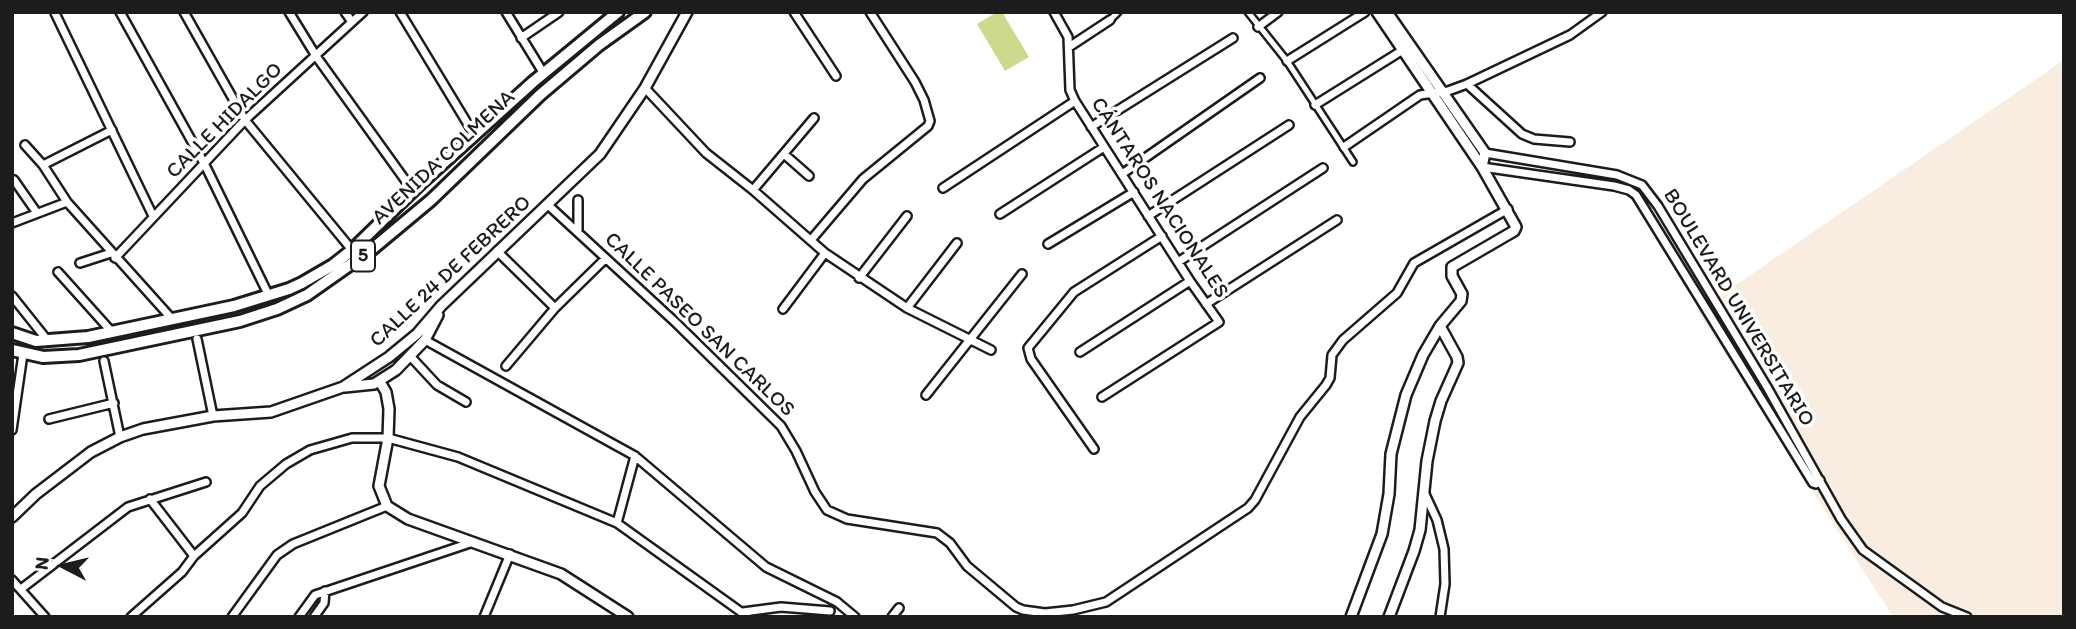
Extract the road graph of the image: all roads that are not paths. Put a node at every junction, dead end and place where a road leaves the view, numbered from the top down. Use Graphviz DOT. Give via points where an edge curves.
graph roads {
  1 [pos="120,12"];
  2 [pos="184,12"];
  3 [pos="289,12"];
  4 [pos="345,12"];
  5 [pos="363,12"];
  6 [pos="400,12"];
  7 [pos="506,12"];
  8 [pos="559,12"];
  9 [pos="645,12"];
  10 [pos="687,12"];
  11 [pos="794,12"];
  12 [pos="870,12"];
  13 [pos="1054,12"];
  14 [pos="1118,12"];
  15 [pos="1248,12"];
  16 [pos="1278,12"];
  17 [pos="1365,12"];
  18 [pos="1377,12"];
  19 [pos="1387,12"];
  20 [pos="1602,12"];
  21 [pos="55,13"];
  22 [pos="617,13"];
  23 [pos="1110,20"];
  24 [pos="352,22"];
  25 [pos="1258,26"];
  26 [pos="521,38"];
  27 [pos="1233,38"];
  28 [pos="1069,47"];
  29 [pos="1405,48"];
  30 [pos="316,56"];
  31 [pos="1286,61"];
  32 [pos="544,74"];
  33 [pos="836,76"];
  34 [pos="1260,78"];
  35 [pos="1467,84"];
  36 [pos="645,88"];
  37 [pos="1437,92"];
  38 [pos="1075,102"];
  39 [pos="1315,105"];
  40 [pos="814,118"];
  41 [pos="245,120"];
  42 [pos="1289,125"];
  43 [pos="1091,127"];
  44 [pos="112,130"];
  45 [pos="475,135"];
  46 [pos="1570,142"];
  47 [pos="25,145"];
  48 [pos="1344,146"];
  49 [pos="1104,147"];
  50 [pos="1485,153"];
  51 [pos="784,154"];
  52 [pos="1353,162"];
  53 [pos="43,165"];
  54 [pos="205,165"];
  55 [pos="1482,167"];
  56 [pos="1323,168"];
  57 [pos="1122,174"];
  58 [pos="809,177"];
  59 [pos="14,180"];
  60 [pos="943,188"];
  61 [pos="753,190"];
  62 [pos="413,191"];
  63 [pos="1134,192"];
  64 [pos="578,200"];
  65 [pos="67,202"];
  66 [pos="548,205"];
  67 [pos="1508,209"];
  68 [pos="37,213"];
  69 [pos="1000,214"];
  70 [pos="153,216"];
  71 [pos="907,216"];
  72 [pos="1148,216"];
  73 [pos="1337,220"];
  74 [pos="12,223"];
  75 [pos="578,232"];
  76 [pos="1161,236"];
  77 [pos="811,240"];
  78 [pos="957,243"];
  79 [pos="1048,244"];
  80 [pos="352,250"];
  81 [pos="496,251"];
  82 [pos="825,253"];
  83 [pos="113,255"];
  84 [pos="605,259"];
  85 [pos="1178,262"];
  86 [pos="80,263"];
  87 [pos="58,272"];
  88 [pos="1022,274"];
  89 [pos="859,278"];
  90 [pos="1190,281"];
  91 [pos="12,296"];
  92 [pos="269,296"];
  93 [pos="1716,303"];
  94 [pos="1206,304"];
  95 [pos="441,306"];
  96 [pos="555,308"];
  97 [pos="907,308"];
  98 [pos="1707,308"];
  99 [pos="783,309"];
  100 [pos="172,319"];
  101 [pos="1440,326"];
  102 [pos="111,331"];
  103 [pos="12,333"];
  104 [pos="969,339"];
  105 [pos="197,340"];
  106 [pos="425,340"];
  107 [pos="48,342"];
  108 [pos="991,351"];
  109 [pos="18,352"];
  110 [pos="1080,352"];
  111 [pos="411,357"];
  112 [pos="104,361"];
  113 [pos="506,366"];
  114 [pos="380,382"];
  115 [pos="343,387"];
  116 [pos="926,395"];
  117 [pos="1102,397"];
  118 [pos="114,402"];
  119 [pos="466,402"];
  120 [pos="213,416"];
  121 [pos="49,419"];
  122 [pos="12,430"];
  123 [pos="120,437"];
  124 [pos="388,438"];
  125 [pos="1094,449"];
  126 [pos="635,456"];
  127 [pos="1820,480"];
  128 [pos="206,482"];
  129 [pos="1424,492"];
  130 [pos="150,499"];
  131 [pos="387,506"];
  132 [pos="12,517"];
  133 [pos="617,523"];
  134 [pos="473,542"];
  135 [pos="510,554"];
  136 [pos="194,556"];
  137 [pos="12,580"];
  138 [pos="22,589"];
  139 [pos="325,592"];
  140 [pos="899,608"];
  141 [pos="830,611"];
  142 [pos="745,615"];
  143 [pos="45,617"];
  144 [pos="131,617"];
  145 [pos="232,617"];
  146 [pos="299,617"];
  147 [pos="314,617"];
  148 [pos="484,617"];
  149 [pos="628,617"];
  150 [pos="855,617"];
  151 [pos="892,617"];
  152 [pos="1351,617"];
  153 [pos="1389,617"];
  154 [pos="1440,617"];
  155 [pos="1967,617"];
  1 -- 54 [label="street"];
  2 -- 41 [label="street"];
  3 -- 30 [label="street"];
  4 -- 24 [label="street"];
  5 -- 24 [label="street, CALLE HIDALGO"];
  6 -- 45 [label="street"];
  7 -- 26 [label="street"];
  8 -- 26 [label="street"];
  9 -- 109 [label="main road, AVENIDA COLMENA / 5" via="540,95 431,200 307,295 240,321 79,355 43,357"];
  10 -- 36 [label="street, CALLE 24 DE FEBRERO"];
  11 -- 33 [label="street"];
  12 -- 77 [label="street" via="900,55 930,121 863,179"];
  13 -- 28 [label="street, CÁNTAROS NACIONALES"];
  14 -- 23 [label="street"];
  15 -- 25 [label="street"];
  16 -- 25 [label="street"];
  17 -- 31 [label="street"];
  18 -- 29 [label="street"];
  19 -- 29 [label="street"];
  20 -- 35 [label="street" via="1570,35"];
  21 -- 44 [label="street"];
  22 -- 32 [label="main road, 5"];
  23 -- 28 [label="street"];
  24 -- 30 [label="street, CALLE HIDALGO"];
  25 -- 31 [label="street"];
  26 -- 32 [label="street"];
  27 -- 43 [label="street"];
  28 -- 38 [label="street, CÁNTAROS NACIONALES" via="1070,90"];
  29 -- 37 [label="street"];
  29 -- 39 [label="street"];
  30 -- 41 [label="street, CALLE HIDALGO"];
  30 -- 62 [label="street"];
  31 -- 39 [label="street"];
  32 -- 45 [label="main road, 5"];
  34 -- 57 [label="street"];
  35 -- 37 [label="street"];
  35 -- 46 [label="street" via="1522,134"];
  36 -- 61 [label="street" via="706,153"];
  36 -- 66 [label="street, CALLE 24 DE FEBRERO" via="600,154"];
  37 -- 48 [label="street" via="1420,95"];
  37 -- 50 [label="street"];
  37 -- 55 [label="street"];
  38 -- 43 [label="street, CÁNTAROS NACIONALES"];
  38 -- 60 [label="street"];
  39 -- 48 [label="street"];
  40 -- 51 [label="street"];
  41 -- 54 [label="street, CALLE HIDALGO"];
  41 -- 80 [label="street"];
  42 -- 72 [label="street"];
  43 -- 49 [label="street, CÁNTAROS NACIONALES"];
  44 -- 53 [label="street"];
  44 -- 70 [label="street"];
  45 -- 62 [label="main road, AVENIDA COLMENA / 5"];
  47 -- 53 [label="street"];
  48 -- 52 [label="street"];
  49 -- 57 [label="street, CÁNTAROS NACIONALES"];
  49 -- 69 [label="street"];
  50 -- 55 [label="street"];
  50 -- 93 [label="street, BOULEVARD UNIVERSITARIO" via="1617,175 1642,185"];
  51 -- 58 [label="street"];
  51 -- 61 [label="street"];
  53 -- 65 [label="street"];
  54 -- 70 [label="street, CALLE HIDALGO"];
  54 -- 92 [label="street"];
  55 -- 67 [label="street"];
  55 -- 98 [label="street, BOULEVARD UNIVERSITARIO" via="1629,190"];
  56 -- 85 [label="street"];
  57 -- 63 [label="street, CÁNTAROS NACIONALES"];
  59 -- 68 [label="street"];
  61 -- 77 [label="street"];
  62 -- 80 [label="main road, AVENIDA COLMENA / 5"];
  63 -- 72 [label="street, CÁNTAROS NACIONALES"];
  63 -- 79 [label="street"];
  64 -- 75 [label="street"];
  65 -- 68 [label="street"];
  65 -- 83 [label="street"];
  66 -- 75 [label="street, CALLE PASEO SAN CARLOS"];
  66 -- 81 [label="street, CALLE 24 DE FEBRERO"];
  67 -- 84 [label="street, CALLE PASEO SAN CARLOS" via="1414,263 1397,293 1343,340 1334,351 1330,378 1300,417 1248,508 1101,604 1045,613 1016,607 967,566 937,533 847,519 827,510 781,426"];
  67 -- 101 [label="street" via="1516,223 1514,231 1452,267 1461,300"];
  68 -- 74 [label="street"];
  70 -- 83 [label="street, CALLE HIDALGO"];
  71 -- 89 [label="street"];
  72 -- 76 [label="street, CÁNTAROS NACIONALES"];
  73 -- 94 [label="street"];
  75 -- 84 [label="street, CALLE PASEO SAN CARLOS"];
  76 -- 85 [label="street, CÁNTAROS NACIONALES"];
  76 -- 125 [label="street" via="1074,292 1028,348 1031,359"];
  77 -- 82 [label="street"];
  78 -- 97 [label="street"];
  80 -- 92 [label="main road, AVENIDA COLMENA / 5" via="302,284"];
  81 -- 95 [label="street, CALLE 24 DE FEBRERO"];
  81 -- 96 [label="street"];
  82 -- 89 [label="street"];
  82 -- 99 [label="street"];
  83 -- 86 [label="street, CALLE HIDALGO"];
  83 -- 100 [label="street"];
  84 -- 96 [label="street"];
  85 -- 90 [label="street, CÁNTAROS NACIONALES"];
  87 -- 102 [label="street"];
  88 -- 104 [label="street"];
  89 -- 97 [label="street"];
  90 -- 94 [label="street, CÁNTAROS NACIONALES"];
  90 -- 110 [label="street"];
  91 -- 107 [label="street"];
  92 -- 100 [label="main road, AVENIDA COLMENA / 5"];
  93 -- 98 [label="street"];
  93 -- 127 [label="street, BOULEVARD UNIVERSITARIO"];
  94 -- 117 [label="street, CÁNTAROS NACIONALES" via="1219,322"];
  95 -- 106 [label="street"];
  95 -- 115 [label="street, CALLE 24 DE FEBRERO" via="403,346"];
  96 -- 113 [label="street"];
  97 -- 104 [label="street"];
  98 -- 127 [label="street, BOULEVARD UNIVERSITARIO" via="1813,483"];
  100 -- 102 [label="main road, AVENIDA COLMENA / 5"];
  101 -- 129 [label="street" via="1458,363 1435,421"];
  101 -- 152 [label="street" via="1406,395 1391,454 1382,534"];
  102 -- 107 [label="main road, AVENIDA COLMENA / 5"];
  103 -- 107 [label="main road, AVENIDA COLMENA / 5"];
  104 -- 108 [label="street"];
  104 -- 116 [label="street"];
  105 -- 120 [label="street"];
  106 -- 111 [label="street"];
  106 -- 126 [label="street"];
  109 -- 122 [label="street"];
  111 -- 114 [label="street"];
  111 -- 119 [label="street" via="437,385"];
  112 -- 118 [label="street"];
  114 -- 115 [label="street"];
  114 -- 124 [label="street" via="389,409"];
  115 -- 120 [label="street, CALLE 24 DE FEBRERO" via="271,412"];
  118 -- 121 [label="street"];
  118 -- 123 [label="street"];
  120 -- 123 [label="street, CALLE 24 DE FEBRERO"];
  123 -- 132 [label="street, CALLE 24 DE FEBRERO" via="92,452"];
  124 -- 131 [label="street" via="379,486"];
  124 -- 133 [label="street" via="457,457"];
  124 -- 136 [label="street" via="352,438 310,450 286,464 260,486 242,513"];
  126 -- 133 [label="street"];
  126 -- 150 [label="street" via="766,567 837,602"];
  127 -- 155 [label="street, BOULEVARD UNIVERSITARIO" via="1863,550 1942,607"];
  128 -- 130 [label="street"];
  129 -- 153 [label="street" via="1420,530"];
  129 -- 154 [label="street" via="1444,549"];
  130 -- 136 [label="street"];
  130 -- 138 [label="street" via="128,507"];
  131 -- 134 [label="street" via="408,519"];
  131 -- 145 [label="street" via="293,544 277,555"];
  133 -- 142 [label="street"];
  134 -- 135 [label="street"];
  134 -- 139 [label="street"];
  135 -- 148 [label="street"];
  135 -- 149 [label="street" via="561,574"];
  136 -- 144 [label="street"];
  137 -- 138 [label="street"];
  138 -- 143 [label="street"];
  139 -- 146 [label="street" via="315,594"];
  139 -- 147 [label="street" via="324,603"];
  140 -- 151 [label="street"];
  141 -- 142 [label="street" via="781,607"];
}
